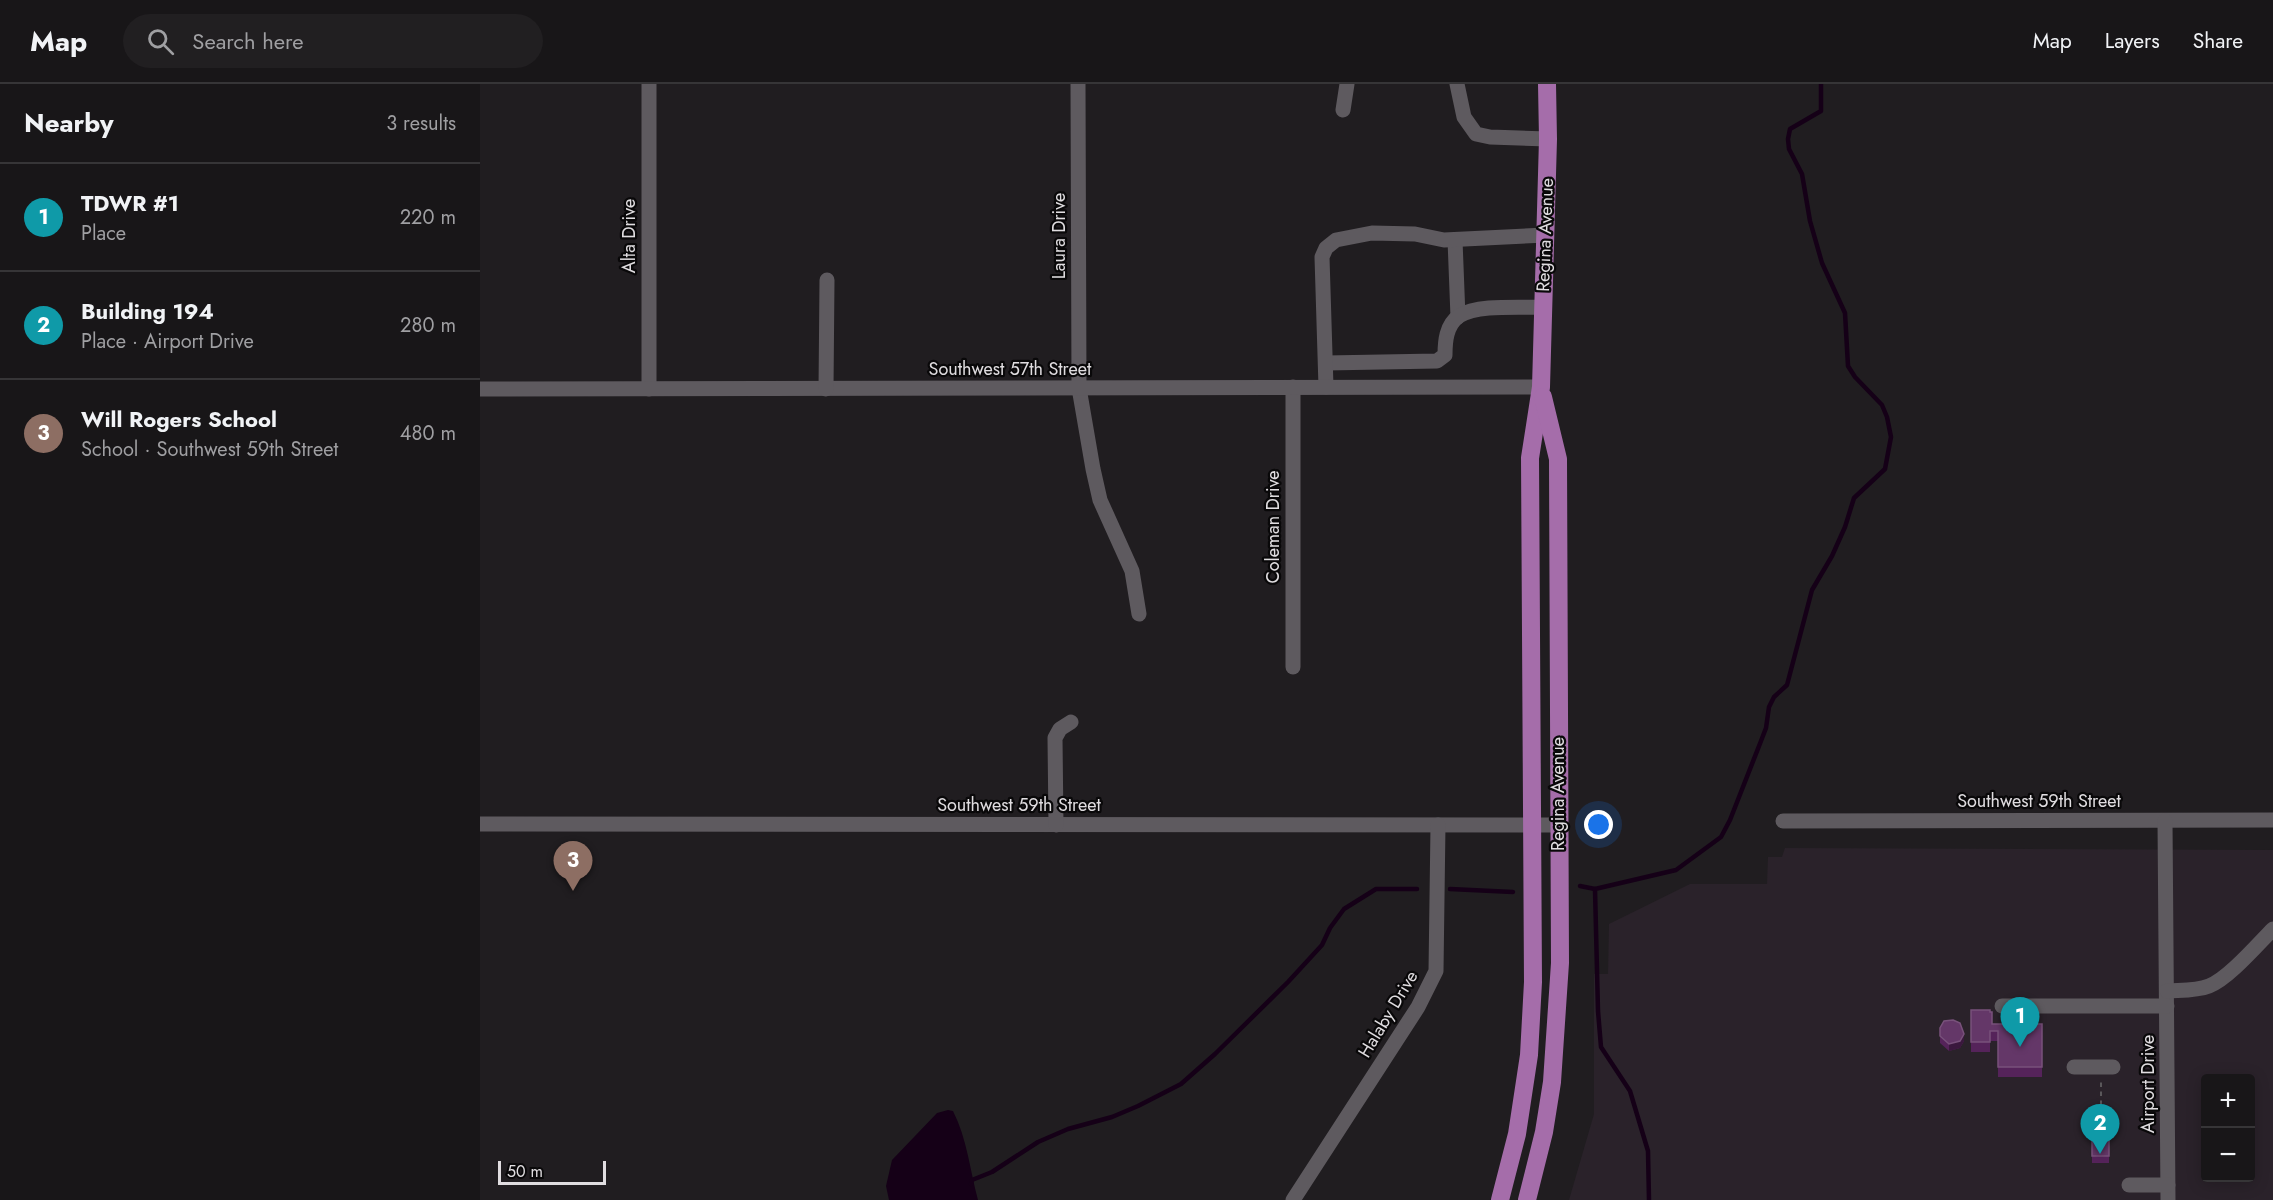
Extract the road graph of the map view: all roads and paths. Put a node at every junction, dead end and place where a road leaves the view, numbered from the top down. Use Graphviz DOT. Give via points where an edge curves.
graph roads {
  1 [pos="649,84"];
  2 [pos="1078,84"];
  3 [pos="1347,84"];
  4 [pos="1457,84"];
  5 [pos="1547,84"];
  6 [pos="1343,110"];
  7 [pos="1548,139"];
  8 [pos="1546,235"];
  9 [pos="1455,240"];
  10 [pos="826,280"];
  11 [pos="1543,308"];
  12 [pos="1458,317"];
  13 [pos="1423,361"];
  14 [pos="1326,363"];
  15 [pos="1380,363"];
  16 [pos="1293,387"];
  17 [pos="1326,387"];
  18 [pos="1382,387"];
  19 [pos="1424,387"];
  20 [pos="1541,387"];
  21 [pos="480,388"];
  22 [pos="826,388"];
  23 [pos="1079,388"];
  24 [pos="649,389"];
  25 [pos="1139,615"];
  26 [pos="1293,667"];
  27 [pos="1071,722"];
  28 [pos="2273,820"];
  29 [pos="1783,821"];
  30 [pos="2166,821"];
  31 [pos="480,824"];
  32 [pos="1056,825"];
  33 [pos="1438,825"];
  34 [pos="1558,825"];
  35 [pos="1532,826"];
  36 [pos="2273,929"];
  37 [pos="2167,999"];
  38 [pos="2002,1006"];
  39 [pos="2074,1067"];
  40 [pos="2107,1072"];
  41 [pos="2101,1141"];
  42 [pos="2129,1185"];
  43 [pos="2168,1193"];
  44 [pos="1293,1200"];
  45 [pos="1500,1200"];
  46 [pos="1527,1200"];
  1 -- 24 [label="street, Alta Drive"];
  2 -- 23 [label="street, Laura Drive"];
  3 -- 6 [label="street"];
  4 -- 7 [label="street" via="1464,117 1476,134"];
  5 -- 7 [label="main road, Regina Avenue"];
  7 -- 8 [label="main road, Regina Avenue"];
  8 -- 9 [label="street"];
  8 -- 11 [label="main road, Regina Avenue"];
  9 -- 12 [label="street"];
  9 -- 14 [label="street" via="1372,233 1336,240 1326,248 1321,275"];
  10 -- 22 [label="street"];
  11 -- 12 [label="street" via="1490,308"];
  11 -- 20 [label="main road, Regina Avenue"];
  12 -- 13 [label="street" via="1444,340 1445,355 1437,361"];
  13 -- 15 [label="street"];
  13 -- 19 [label="street"];
  14 -- 15 [label="street"];
  14 -- 17 [label="street"];
  15 -- 18 [label="street"];
  16 -- 17 [label="street, Southwest 57th Street"];
  16 -- 23 [label="street, Southwest 57th Street"];
  16 -- 26 [label="street, Coleman Drive"];
  17 -- 18 [label="street, Southwest 57th Street"];
  18 -- 19 [label="street, Southwest 57th Street"];
  19 -- 20 [label="street, Southwest 57th Street"];
  20 -- 34 [label="main road, Regina Avenue" via="1558,459"];
  20 -- 35 [label="main road, Regina Avenue" via="1530,458"];
  21 -- 24 [label="street, Southwest 57th Street"];
  22 -- 23 [label="street, Southwest 57th Street"];
  22 -- 24 [label="street, Southwest 57th Street"];
  23 -- 25 [label="street, Laura Drive" via="1100,500 1132,572"];
  27 -- 32 [label="street" via="1055,738"];
  28 -- 30 [label="street, Southwest 59th Street"];
  29 -- 30 [label="street, Southwest 59th Street"];
  30 -- 37 [label="street, Airport Drive"];
  31 -- 32 [label="street, Southwest 59th Street"];
  32 -- 33 [label="street, Southwest 59th Street"];
  33 -- 35 [label="street, Southwest 59th Street"];
  33 -- 44 [label="street, Halaby Drive" via="1437,970 1418,1007"];
  34 -- 35 [label="street, Southwest 59th Street"];
  34 -- 46 [label="main road, Regina Avenue" via="1560,963 1554,1060 1544,1132"];
  35 -- 45 [label="main road, Regina Avenue" via="1533,982 1529,1055 1517,1134"];
  36 -- 37 [label="street" via="2211,985"];
  37 -- 38 [label="street"];
  37 -- 43 [label="street, Airport Drive"];
  39 -- 40 [label="street"];
  40 -- 41 [label="path"];
  42 -- 43 [label="street"];
}
